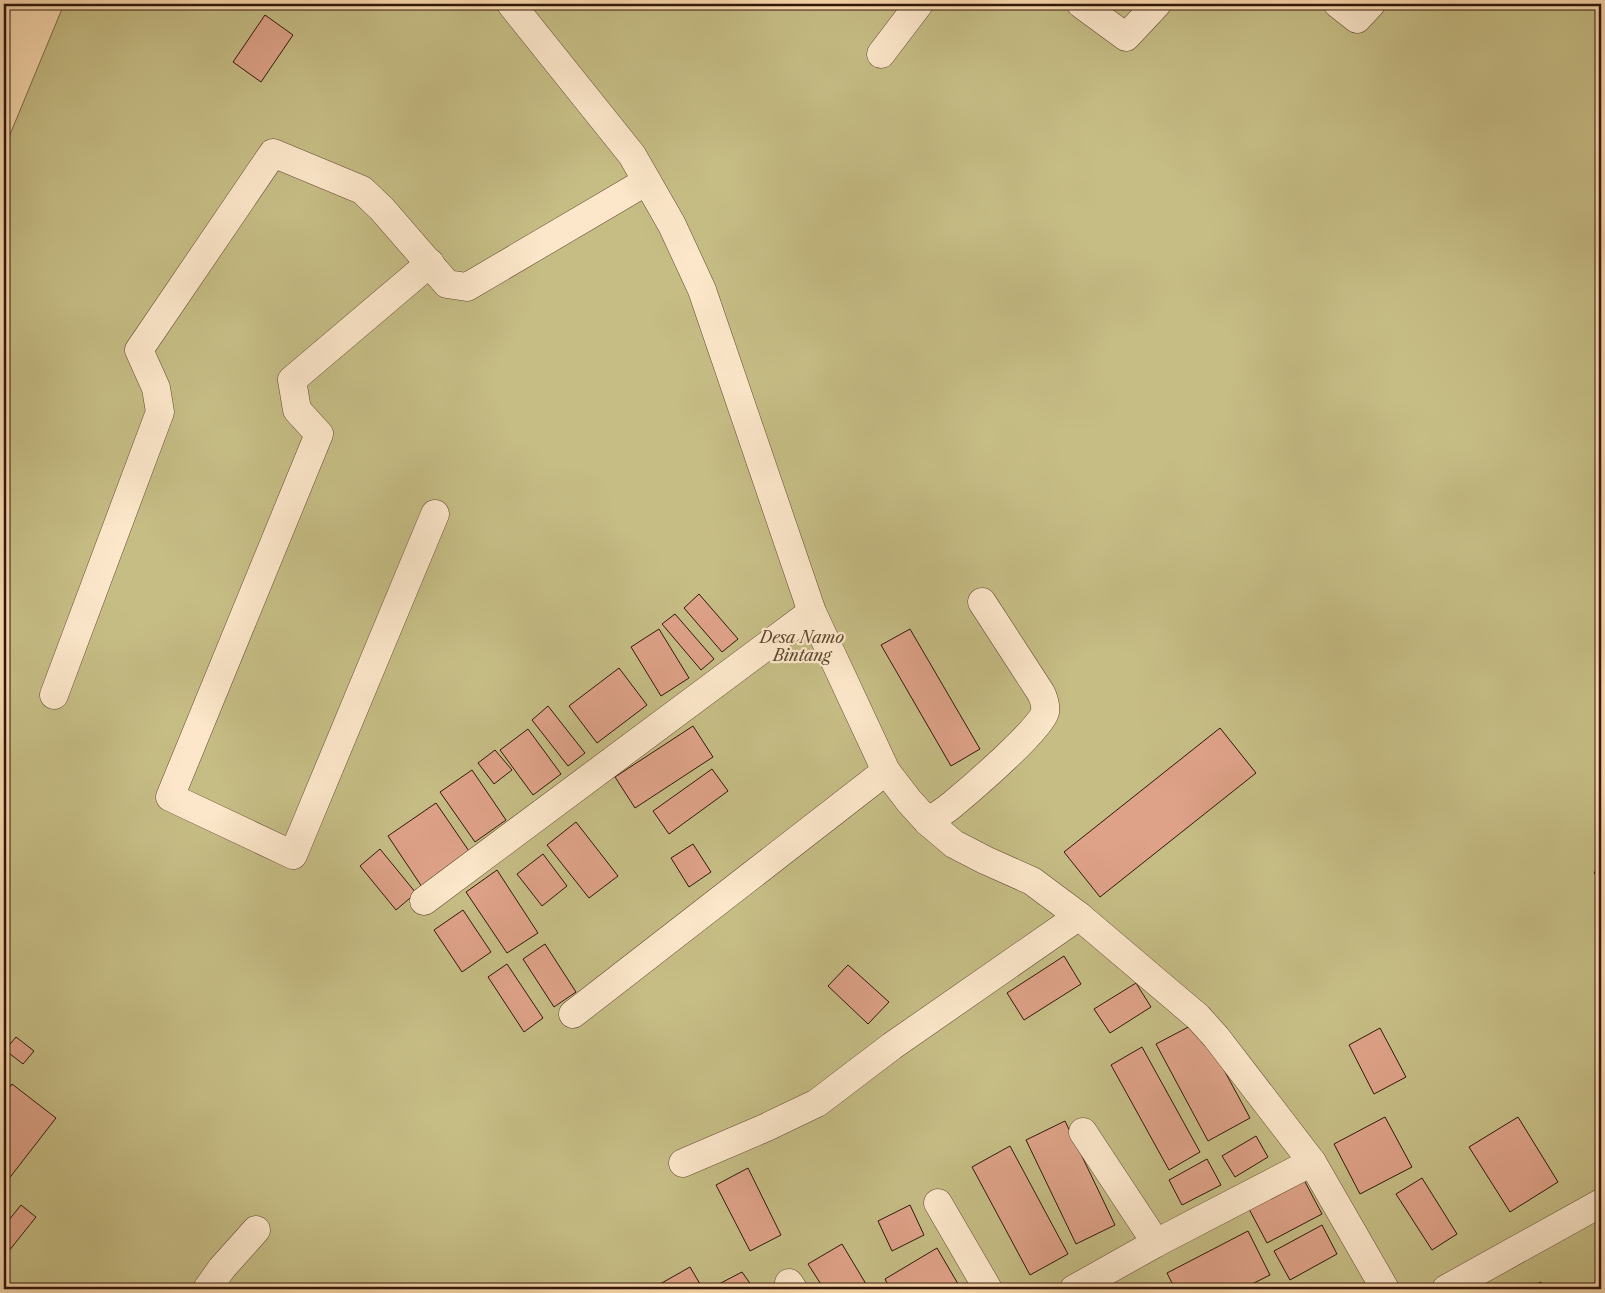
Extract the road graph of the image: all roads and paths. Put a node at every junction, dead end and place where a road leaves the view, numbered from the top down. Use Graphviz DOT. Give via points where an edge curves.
graph roads {
  1 [pos="511,4"];
  2 [pos="919,4"];
  3 [pos="1081,4"];
  4 [pos="1157,4"];
  5 [pos="1338,4"];
  6 [pos="1371,4"];
  7 [pos="881,54"];
  8 [pos="647,181"];
  9 [pos="430,263"];
  10 [pos="435,514"];
  11 [pos="982,602"];
  12 [pos="812,612"];
  13 [pos="54,695"];
  14 [pos="886,770"];
  15 [pos="928,822"];
  16 [pos="424,901"];
  17 [pos="1079,916"];
  18 [pos="573,1014"];
  19 [pos="1083,1132"];
  20 [pos="1312,1162"];
  21 [pos="683,1163"];
  22 [pos="1601,1203"];
  23 [pos="938,1204"];
  24 [pos="256,1230"];
  25 [pos="1156,1243"];
  26 [pos="207,1289"];
  27 [pos="988,1289"];
  28 [pos="1074,1289"];
  29 [pos="1385,1289"];
  30 [pos="1446,1289"];
  1 -- 8 [label="street" via="632,156"];
  2 -- 7 [label="street"];
  3 -- 4 [label="street" via="1126,37"];
  5 -- 6 [label="street" via="1357,19"];
  8 -- 9 [label="street" via="467,287 448,284"];
  8 -- 12 [label="street" via="702,290"];
  9 -- 10 [label="street" via="292,380 297,410 319,434 170,796 293,855"];
  9 -- 13 [label="street" via="362,190 274,153 139,350 156,388 160,412"];
  11 -- 15 [label="street" via="1041,693 1045,711 1035,727 1001,762"];
  12 -- 14 [label="street"];
  12 -- 16 [label="street"];
  14 -- 15 [label="street"];
  14 -- 18 [label="street"];
  15 -- 17 [label="street" via="954,844 1032,881"];
  17 -- 20 [label="street" via="1198,1017"];
  17 -- 21 [label="street" via="892,1046 817,1103"];
  19 -- 25 [label="street"];
  20 -- 25 [label="street"];
  20 -- 29 [label="street"];
  22 -- 30 [label="street"];
  23 -- 27 [label="street"];
  24 -- 26 [label="street"];
  25 -- 28 [label="street"];
}
